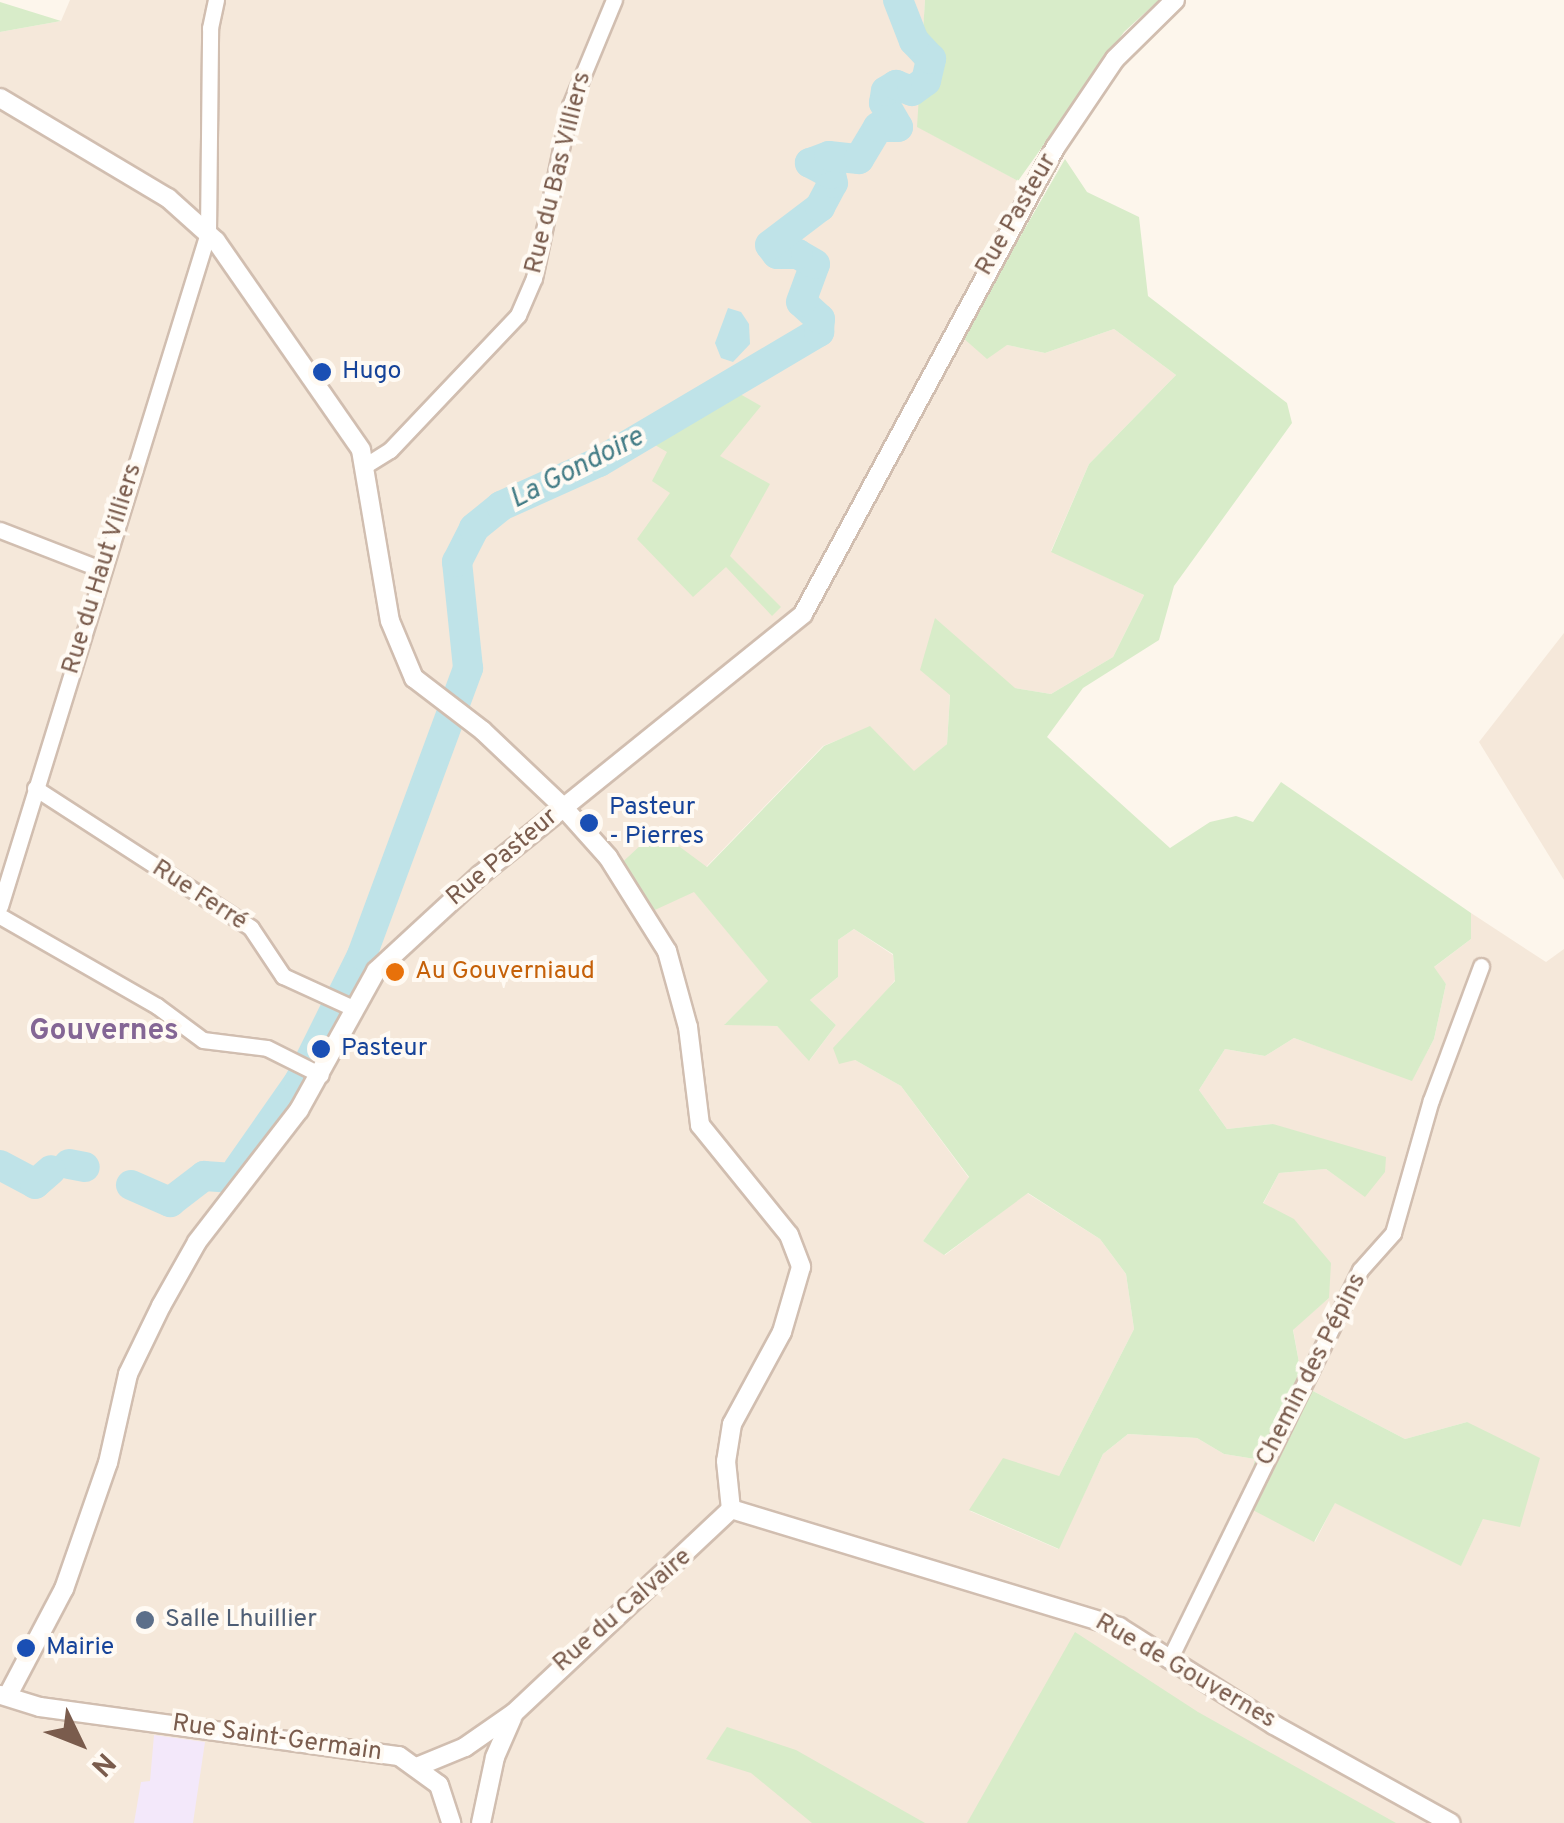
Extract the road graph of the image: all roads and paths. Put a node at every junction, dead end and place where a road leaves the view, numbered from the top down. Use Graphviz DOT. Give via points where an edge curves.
graph roads {
  1 [pos="216,0"];
  2 [pos="614,0"];
  3 [pos="1175,0"];
  4 [pos="0,98"];
  5 [pos="208,233"];
  6 [pos="366,466"];
  7 [pos="0,530"];
  8 [pos="103,570"];
  9 [pos="35,788"];
  10 [pos="564,808"];
  11 [pos="0,906"];
  12 [pos="0,916"];
  13 [pos="1481,966"];
  14 [pos="343,1003"];
  15 [pos="310,1070"];
  16 [pos="731,1509"];
  17 [pos="1169,1660"];
  18 [pos="4,1695"];
  19 [pos="514,1713"];
  20 [pos="419,1766"];
  21 [pos="451,1823"];
  22 [pos="481,1823"];
  23 [pos="1450,1823"];
  1 -- 5 [label="street, Rue du Haut Villiers" via="210,28"];
  2 -- 6 [label="street, Rue du Bas Villiers" via="570,106 534,278 518,315 390,450"];
  3 -- 10 [label="street, Rue Pasteur" via="1115,60 1038,176 802,614"];
  4 -- 5 [label="street" via="168,198"];
  5 -- 6 [label="street"];
  5 -- 8 [label="street, Rue du Haut Villiers"];
  6 -- 10 [label="street" via="396,642 414,678"];
  7 -- 8 [label="street"];
  8 -- 9 [label="street, Rue du Haut Villiers"];
  9 -- 11 [label="street, Rue du Haut Villiers"];
  9 -- 14 [label="street, Rue Ferré" via="250,928 281,975"];
  10 -- 14 [label="street, Rue Pasteur" via="386,958"];
  10 -- 16 [label="street" via="608,857 667,952 688,1027 700,1124 789,1235 801,1267 782,1332 732,1424 726,1461"];
  12 -- 15 [label="street" via="157,1006 203,1040 267,1048"];
  13 -- 17 [label="street, Chemin des Pépins" via="1431,1100 1392,1233 1360,1270"];
  14 -- 15 [label="street, Rue Pasteur"];
  15 -- 18 [label="street, Rue Pasteur" via="160,1306 128,1374 108,1464 64,1589"];
  16 -- 17 [label="street, Rue de Gouvernes" via="1074,1609 1119,1627"];
  16 -- 19 [label="street, Rue du Calvaire"];
  17 -- 23 [label="street, Rue de Gouvernes"];
  18 -- 20 [label="street, Rue Saint-Germain" via="40,1707 372,1750"];
  19 -- 20 [label="street, Rue du Calvaire" via="466,1747"];
  19 -- 22 [label="street, Rue du Calvaire" via="495,1757"];
  20 -- 21 [label="street" via="439,1785"];
}
